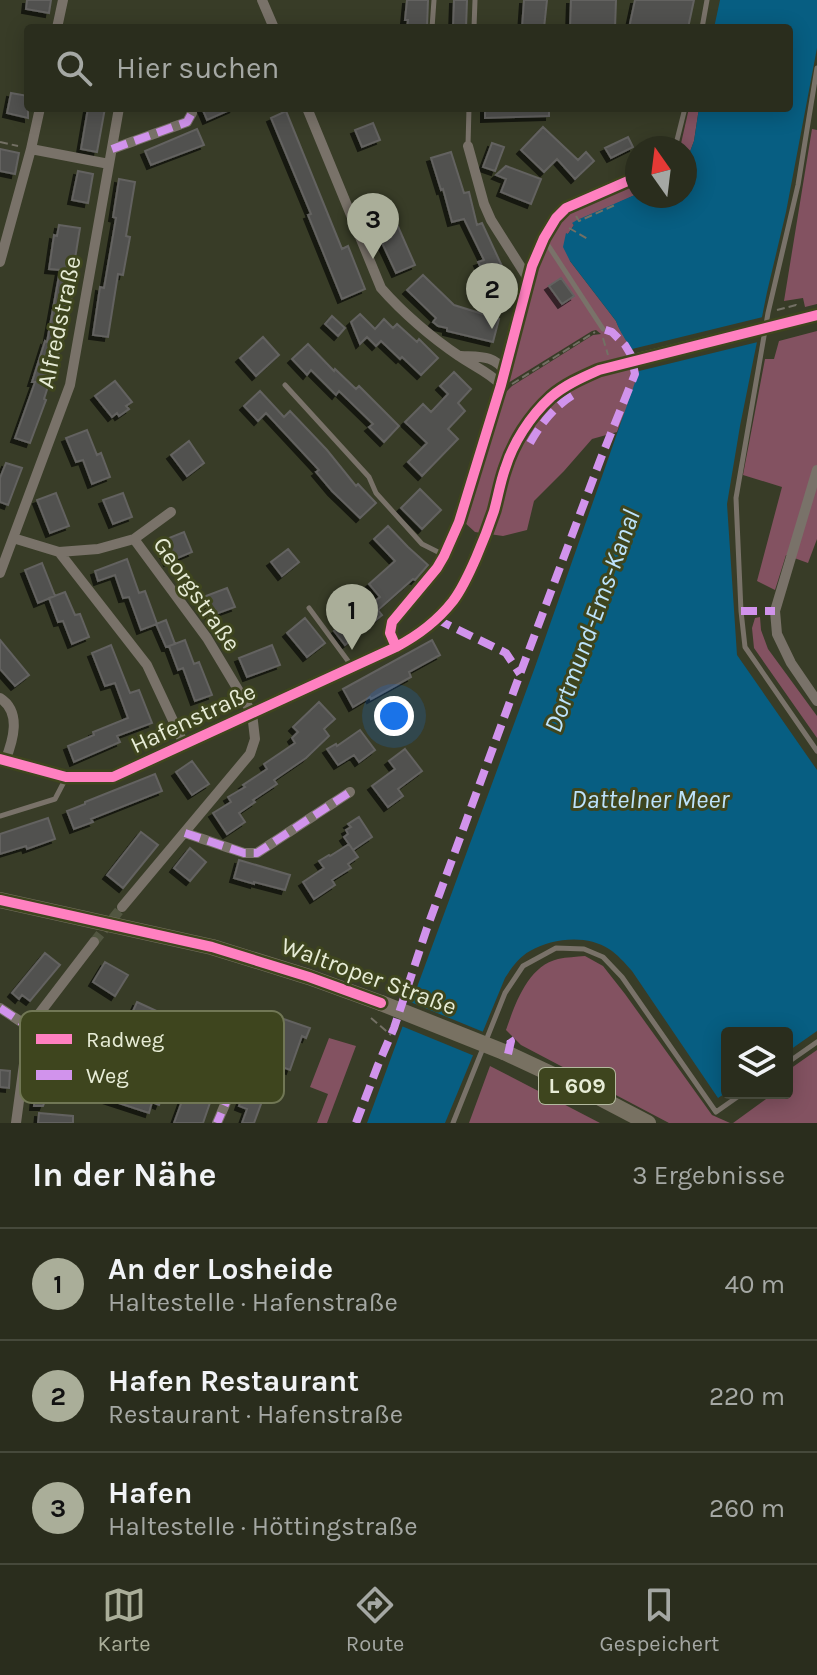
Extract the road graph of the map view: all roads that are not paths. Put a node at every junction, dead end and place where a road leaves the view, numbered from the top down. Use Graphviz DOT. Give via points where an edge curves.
graph roads {
  1 [pos="63,0"];
  2 [pos="262,0"];
  3 [pos="434,0"];
  4 [pos="475,0"];
  5 [pos="707,0"];
  6 [pos="58,24"];
  7 [pos="272,24"];
  8 [pos="432,24"];
  9 [pos="474,24"];
  10 [pos="703,24"];
  11 [pos="817,68"];
  12 [pos="39,112"];
  13 [pos="118,112"];
  14 [pos="192,112"];
  15 [pos="309,112"];
  16 [pos="469,112"];
  17 [pos="684,112"];
  18 [pos="678,136"];
  19 [pos="468,146"];
  20 [pos="31,149"];
  21 [pos="112,149"];
  22 [pos="109,164"];
  23 [pos="625,182"];
  24 [pos="544,238"];
  25 [pos="536,257"];
  26 [pos="0,262"];
  27 [pos="529,280"];
  28 [pos="817,315"];
  29 [pos="603,332"];
  30 [pos="457,355"];
  31 [pos="505,372"];
  32 [pos="285,385"];
  33 [pos="501,385"];
  34 [pos="817,470"];
  35 [pos="171,512"];
  36 [pos="13,538"];
  37 [pos="134,539"];
  38 [pos="59,552"];
  39 [pos="444,556"];
  40 [pos="0,573"];
  41 [pos="309,608"];
  42 [pos="396,647"];
  43 [pos="352,668"];
  44 [pos="0,698"];
  45 [pos="817,701"];
  46 [pos="252,713"];
  47 [pos="184,744"];
  48 [pos="817,751"];
  49 [pos="3,760"];
  50 [pos="66,777"];
  51 [pos="350,792"];
  52 [pos="0,816"];
  53 [pos="185,833"];
  54 [pos="0,903"];
  55 [pos="122,907"];
  56 [pos="94,942"];
  57 [pos="0,1008"];
  58 [pos="41,1011"];
  59 [pos="20,1021"];
  60 [pos="817,1042"];
  61 [pos="793,1059"];
  62 [pos="20,1093"];
  63 [pos="734,1099"];
  64 [pos="226,1103"];
  65 [pos="16,1123"];
  66 [pos="217,1123"];
  67 [pos="453,1123"];
  68 [pos="648,1123"];
  1 -- 6 [label="street"];
  2 -- 7 [label="street"];
  3 -- 8 [label="lane"];
  4 -- 9 [label="lane"];
  5 -- 10 [label="lane"];
  11 -- 48 [label="lane" via="736,498 745,647"];
  12 -- 20 [label="street"];
  13 -- 21 [label="street, Alfredstraße"];
  14 -- 21 [label="street" via="187,122"];
  15 -- 30 [label="street" via="381,288"];
  16 -- 19 [label="lane"];
  17 -- 18 [label="lane"];
  19 -- 27 [label="street" via="491,220"];
  20 -- 22 [label="street"];
  20 -- 26 [label="street"];
  21 -- 22 [label="street, Alfredstraße"];
  22 -- 36 [label="street, Alfredstraße" via="70,385"];
  23 -- 24 [label="lane" via="566,208"];
  24 -- 25 [label="lane"];
  24 -- 29 [label="lane"];
  25 -- 27 [label="street"];
  27 -- 31 [label="street"];
  28 -- 42 [label="street, Hafenstraße, bridge" via="599,370 549,399 515,444 466,580 436,619"];
  30 -- 31 [label="street" via="490,358"];
  30 -- 33 [label="street"];
  31 -- 33 [label="street"];
  32 -- 39 [label="lane" via="369,477 403,524 422,544"];
  33 -- 39 [label="street"];
  34 -- 45 [label="street" via="775,611 777,634"];
  35 -- 37 [label="street"];
  36 -- 38 [label="street"];
  36 -- 40 [label="street, Alfredstraße"];
  37 -- 38 [label="street"];
  37 -- 46 [label="street, Georgstraße" via="207,638"];
  38 -- 47 [label="street" via="147,665"];
  39 -- 42 [label="street" via="392,622"];
  41 -- 43 [label="lane"];
  42 -- 43 [label="street, Hafenstraße"];
  43 -- 46 [label="street, Hafenstraße"];
  44 -- 49 [label="street" via="12,712 14,727"];
  46 -- 47 [label="street, Hafenstraße"];
  46 -- 53 [label="street" via="255,739 250,754"];
  47 -- 50 [label="street, Hafenstraße" via="113,777"];
  49 -- 50 [label="street, Hafenstraße"];
  50 -- 52 [label="lane" via="55,799"];
  51 -- 53 [label="street" via="257,853"];
  53 -- 55 [label="street"];
  54 -- 68 [label="main road, Waltroper Straße / L 609, bridge" via="212,947 309,977 504,1052"];
  56 -- 58 [label="street"];
  57 -- 59 [label="street"];
  60 -- 61 [label="lane"];
  62 -- 65 [label="street"];
  63 -- 67 [label="lane" via="716,1112 603,957 584,949 556,948 523,966 505,993"];
  64 -- 66 [label="street"];
}
